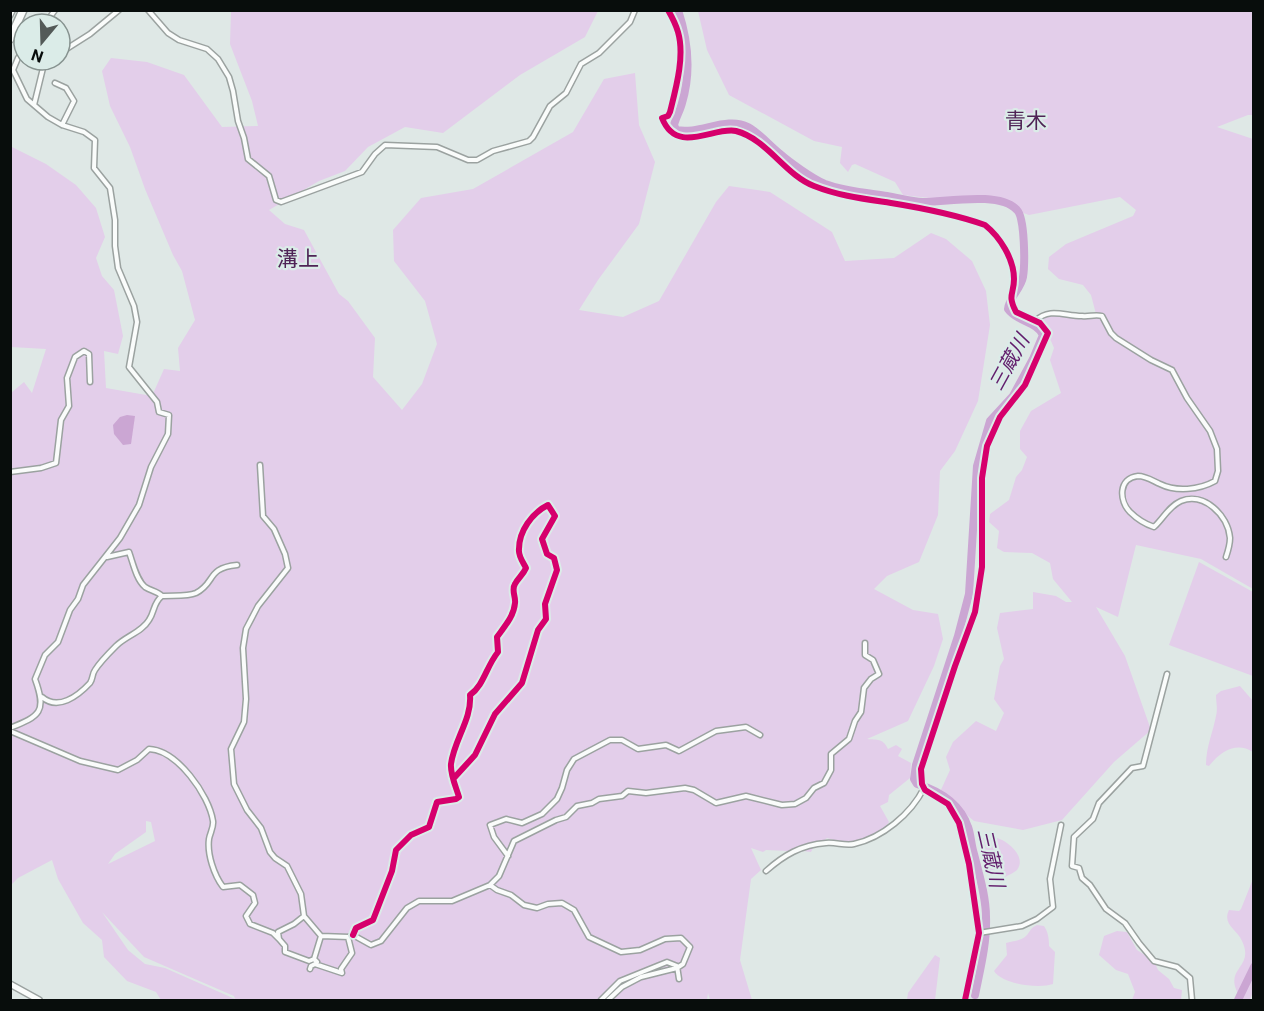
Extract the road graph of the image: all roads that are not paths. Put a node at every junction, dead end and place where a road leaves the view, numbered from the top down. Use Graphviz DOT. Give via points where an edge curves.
graph roads {
  1 [pos="13,10"];
  2 [pos="119,10"];
  3 [pos="148,10"];
  4 [pos="635,10"];
  5 [pos="668,10"];
  6 [pos="10,16"];
  7 [pos="72,45"];
  8 [pos="14,72"];
  9 [pos="42,72"];
  10 [pos="55,83"];
  11 [pos="34,105"];
  12 [pos="62,125"];
  13 [pos="1035,321"];
  14 [pos="90,382"];
  15 [pos="260,465"];
  16 [pos="10,472"];
  17 [pos="1226,557"];
  18 [pos="105,558"];
  19 [pos="237,565"];
  20 [pos="162,596"];
  21 [pos="866,643"];
  22 [pos="1167,674"];
  23 [pos="42,697"];
  24 [pos="10,730"];
  25 [pos="760,735"];
  26 [pos="454,778"];
  27 [pos="923,786"];
  28 [pos="1061,825"];
  29 [pos="508,856"];
  30 [pos="766,871"];
  31 [pos="490,885"];
  32 [pos="303,916"];
  33 [pos="979,933"];
  34 [pos="321,936"];
  35 [pos="351,936"];
  36 [pos="279,939"];
  37 [pos="677,968"];
  38 [pos="310,969"];
  39 [pos="679,979"];
  40 [pos="10,984"];
  41 [pos="39,1000"];
  42 [pos="601,1000"];
  43 [pos="608,1000"];
  44 [pos="965,1000"];
  45 [pos="1192,1000"];
  1 -- 6 [label="street"];
  2 -- 7 [label="street"];
  3 -- 4 [label="street" via="168,33 207,49 218,59 229,77 248,159 269,176 274,196 281,202 362,172 385,145 437,147 477,160 493,150 528,141 550,106 566,93 581,64 599,53 630,22"];
  5 -- 13 [label="street" via="680,44 670,112 662,118 671,131 701,138 733,131 756,142 812,186 985,225 1009,255 1014,280 1010,295 1016,312"];
  8 -- 11 [label="street"];
  9 -- 11 [label="street"];
  10 -- 12 [label="street" via="66,88 74,101"];
  11 -- 12 [label="street"];
  12 -- 18 [label="street" via="95,140 94,168 110,188 118,268 137,322 129,367 157,402 159,412 169,415 168,434 151,468 140,505"];
  13 -- 17 [label="street" via="1054,312 1102,316 1116,338 1172,370 1217,448 1215,481 1174,489 1142,476 1135,477 1128,480 1121,498 1135,517 1154,528 1176,503 1196,499 1206,502 1228,528"];
  13 -- 27 [label="street" via="1048,333 1047,338 987,446 982,478 982,567 975,612 921,769"];
  14 -- 16 [label="street" via="90,354 84,351 75,357 67,378 69,406 61,420 56,463"];
  15 -- 32 [label="street" via="263,516 274,529 288,568 258,606 246,629 244,722 231,749 234,784 261,828 270,852 287,866 301,894"];
  18 -- 20 [label="street" via="129,552 140,582"];
  18 -- 23 [label="street" via="83,585 58,642 45,655 35,680"];
  19 -- 20 [label="street" via="214,572 195,593"];
  20 -- 23 [label="street" via="143,627 117,645 93,672 92,681 72,699 59,703"];
  21 -- 29 [label="street" via="865,655 873,660 879,674 864,688 861,712 849,738 831,754 831,770 824,783 806,798 782,805 747,796 716,803 685,788 628,791 622,796 577,806 566,818 514,841"];
  22 -- 45 [label="street" via="1143,766 1132,768 1074,837 1072,866 1079,868 1106,909 1125,923 1154,961 1177,967 1190,978"];
  23 -- 24 [label="street" via="39,712 32,720"];
  24 -- 36 [label="street" via="80,760 118,770 149,749 173,757 204,797 213,822 208,840 219,882 223,887 240,885 253,894 255,903 246,916 249,924"];
  25 -- 29 [label="street" via="746,727 716,731 679,751 666,745 638,749 622,740 610,740 574,759 557,799 542,814 522,823 506,819 490,825"];
  26 -- 26 [label="street" via="451,766 471,707 470,695 478,689 498,652 497,637 509,621 516,602 513,589 526,568 518,552 522,533 537,511 548,505 555,516 542,539 557,570 545,604 546,619 538,630 522,683 495,714 476,755"];
  26 -- 35 [label="street" via="459,797 437,802 429,827 411,835 396,850 373,920 356,928"];
  27 -- 30 [label="street" via="897,821 873,837 851,845 825,843 799,848"];
  27 -- 33 [label="street" via="948,804 959,823"];
  28 -- 33 [label="street" via="1050,879 1053,907 1022,926"];
  29 -- 31 [label="street"];
  31 -- 35 [label="street" via="452,901 419,901 407,908 381,941 371,945"];
  31 -- 37 [label="street" via="524,905 537,908 562,903 574,910 589,938 621,952 681,938 690,947"];
  32 -- 34 [label="street"];
  32 -- 36 [label="street" via="278,932"];
  33 -- 44 [label="street"];
  34 -- 35 [label="street"];
  34 -- 36 [label="street" via="315,961 285,952"];
  35 -- 38 [label="street" via="352,953 340,969 342,973 315,964"];
  37 -- 39 [label="street"];
  37 -- 42 [label="street" via="667,962 620,981"];
  37 -- 43 [label="street" via="641,977"];
  40 -- 41 [label="street"];
}
